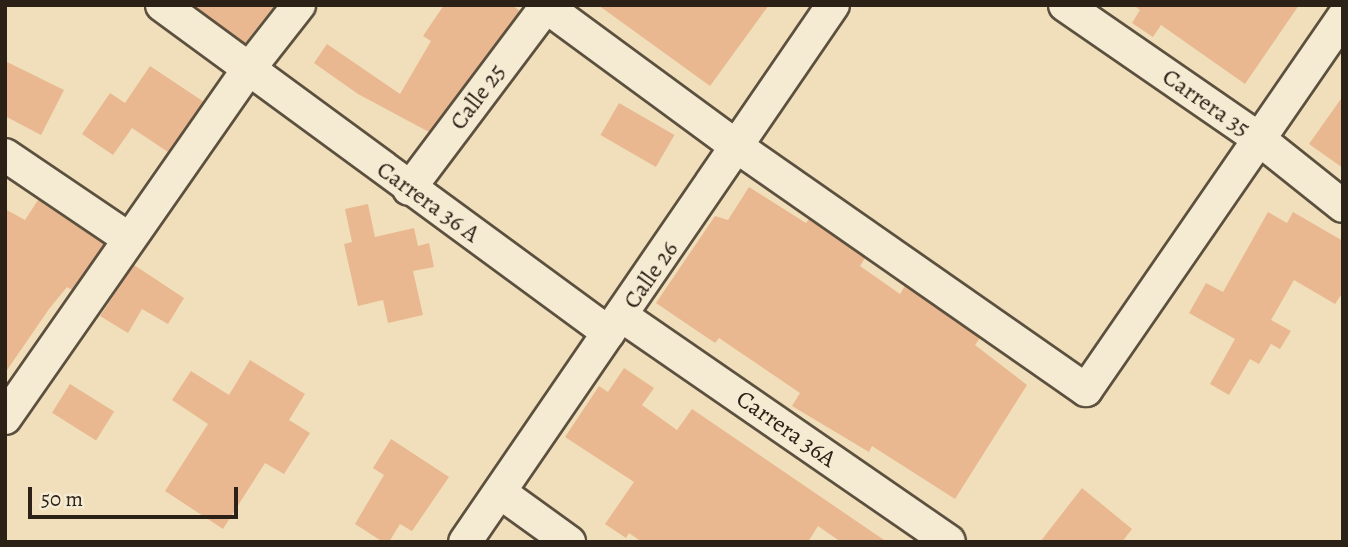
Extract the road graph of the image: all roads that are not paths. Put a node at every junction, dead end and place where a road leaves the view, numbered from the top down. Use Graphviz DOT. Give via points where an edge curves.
graph roads {
  1 [pos="162,5"];
  2 [pos="299,5"];
  3 [pos="833,5"];
  4 [pos="1065,5"];
  5 [pos="546,6"];
  6 [pos="1343,17"];
  7 [pos="248,70"];
  8 [pos="1259,139"];
  9 [pos="739,148"];
  10 [pos="5,155"];
  11 [pos="409,189"];
  12 [pos="1343,206"];
  13 [pos="130,239"];
  14 [pos="616,325"];
  15 [pos="7,410"];
  16 [pos="501,494"];
  17 [pos="465,542"];
  18 [pos="569,542"];
  19 [pos="949,542"];
  1 -- 7 [label="street, Carrera 36 A"];
  2 -- 7 [label="street"];
  3 -- 9 [label="street, Calle 26"];
  4 -- 8 [label="street, Carrera 35"];
  5 -- 9 [label="street"];
  5 -- 11 [label="street, Calle 25"];
  6 -- 8 [label="street"];
  7 -- 11 [label="street, Carrera 36 A"];
  7 -- 13 [label="street"];
  8 -- 9 [label="street" via="1086,390"];
  8 -- 12 [label="street, Carrera 35"];
  9 -- 14 [label="street, Calle 26"];
  10 -- 13 [label="street"];
  11 -- 14 [label="street, Carrera 36 A"];
  13 -- 15 [label="street"];
  14 -- 16 [label="street, Calle 26"];
  14 -- 19 [label="street, Carrera 36A"];
  16 -- 17 [label="street, Calle 26"];
  16 -- 18 [label="street"];
}
